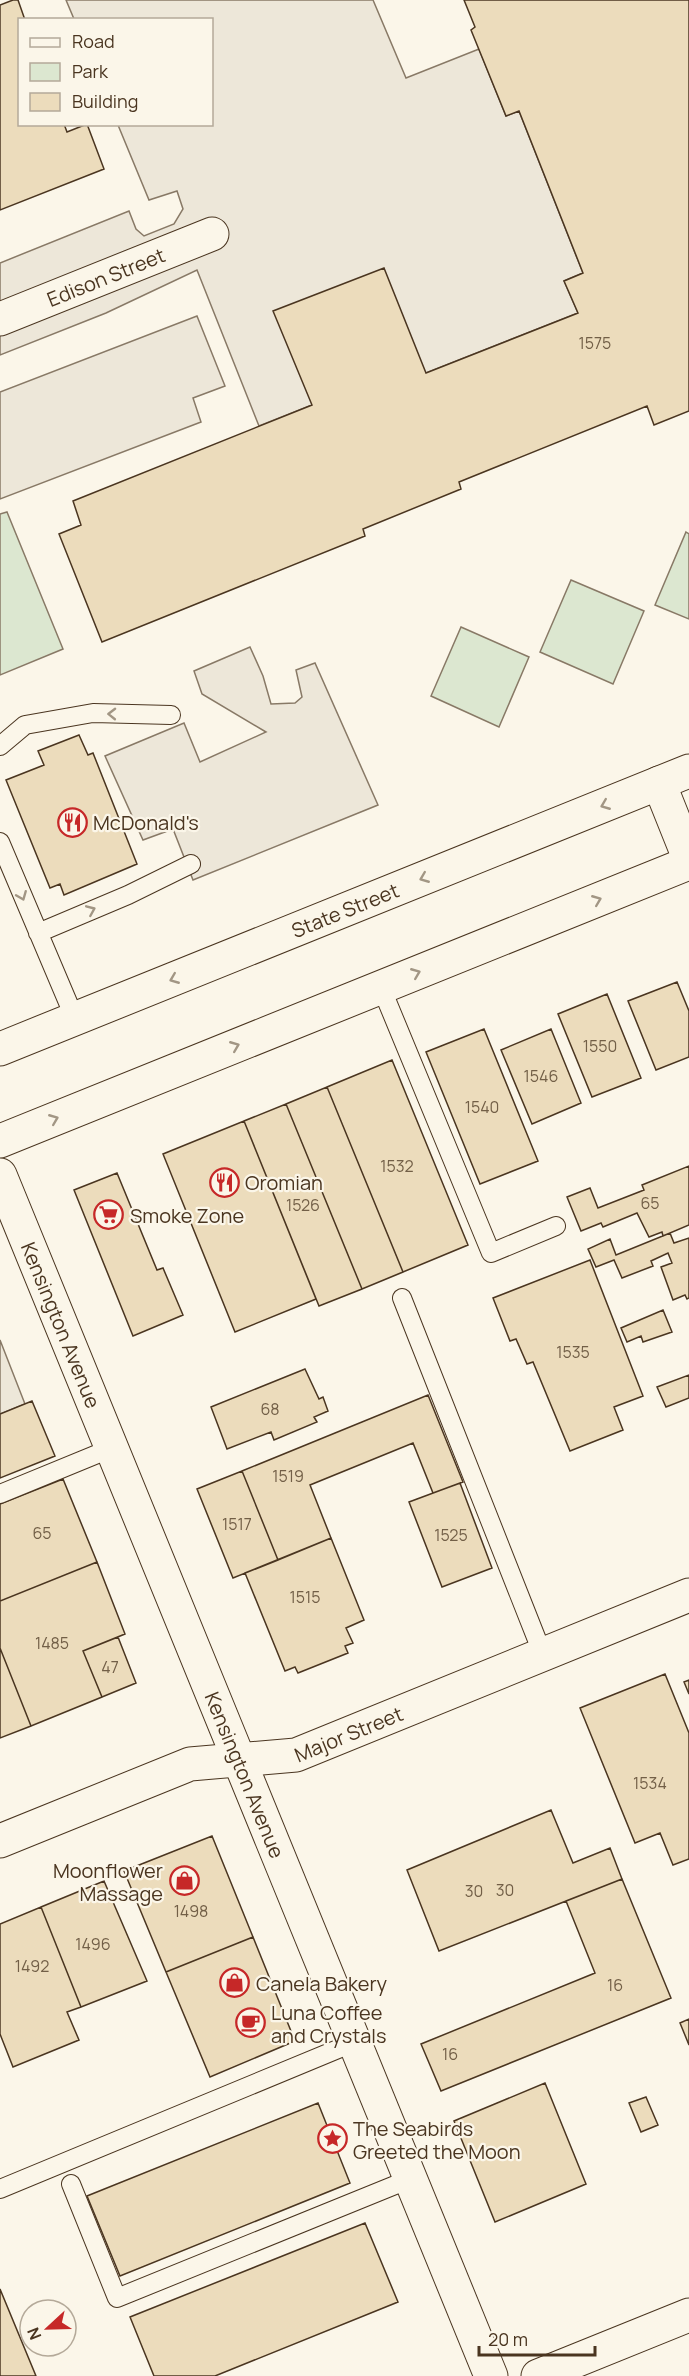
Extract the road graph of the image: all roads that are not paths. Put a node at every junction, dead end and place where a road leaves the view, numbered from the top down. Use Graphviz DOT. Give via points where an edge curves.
graph roads {
  1 [pos="212,234"];
  2 [pos="0,319"];
  3 [pos="171,716"];
  4 [pos="0,746"];
  5 [pos="689,771"];
  6 [pos="659,783"];
  7 [pos="0,842"];
  8 [pos="689,858"];
  9 [pos="689,863"];
  10 [pos="191,864"];
  11 [pos="38,933"];
  12 [pos="381,987"];
  13 [pos="75,1019"];
  14 [pos="0,1049"];
  15 [pos="0,1141"];
  16 [pos="0,1175"];
  17 [pos="556,1226"];
  18 [pos="402,1298"];
  19 [pos="112,1449"];
  20 [pos="0,1494"];
  21 [pos="689,1595"];
  22 [pos="543,1655"];
  23 [pos="240,1761"];
  24 [pos="0,1841"];
  25 [pos="355,2042"];
  26 [pos="410,2179"];
  27 [pos="71,2184"];
  28 [pos="0,2189"];
  29 [pos="689,2315"];
  30 [pos="491,2376"];
  31 [pos="538,2376"];
  1 -- 2 [label="street, Edison Street"];
  3 -- 4 [label="lane, one-way" via="93,713 25,725"];
  5 -- 6 [label="street, State Street"];
  6 -- 8 [label="street"];
  6 -- 13 [label="street, State Street, one-way"];
  7 -- 11 [label="lane, one-way"];
  12 -- 9 [label="street, one-way"];
  11 -- 10 [label="lane, one-way"];
  11 -- 13 [label="lane"];
  15 -- 12 [label="street, one-way"];
  12 -- 17 [label="lane" via="491,1253"];
  13 -- 14 [label="street, State Street"];
  16 -- 19 [label="street, Kensington Avenue"];
  18 -- 22 [label="lane"];
  19 -- 20 [label="lane"];
  19 -- 23 [label="street, Kensington Avenue"];
  21 -- 22 [label="street, Major Street"];
  22 -- 23 [label="street, Major Street" via="296,1755"];
  23 -- 24 [label="street, Major Street" via="190,1764"];
  23 -- 25 [label="street, Kensington Avenue"];
  25 -- 26 [label="street, Kensington Avenue"];
  25 -- 28 [label="lane"];
  26 -- 27 [label="lane" via="117,2298"];
  26 -- 30 [label="street, Kensington Avenue"];
  29 -- 31 [label="street"];
}
